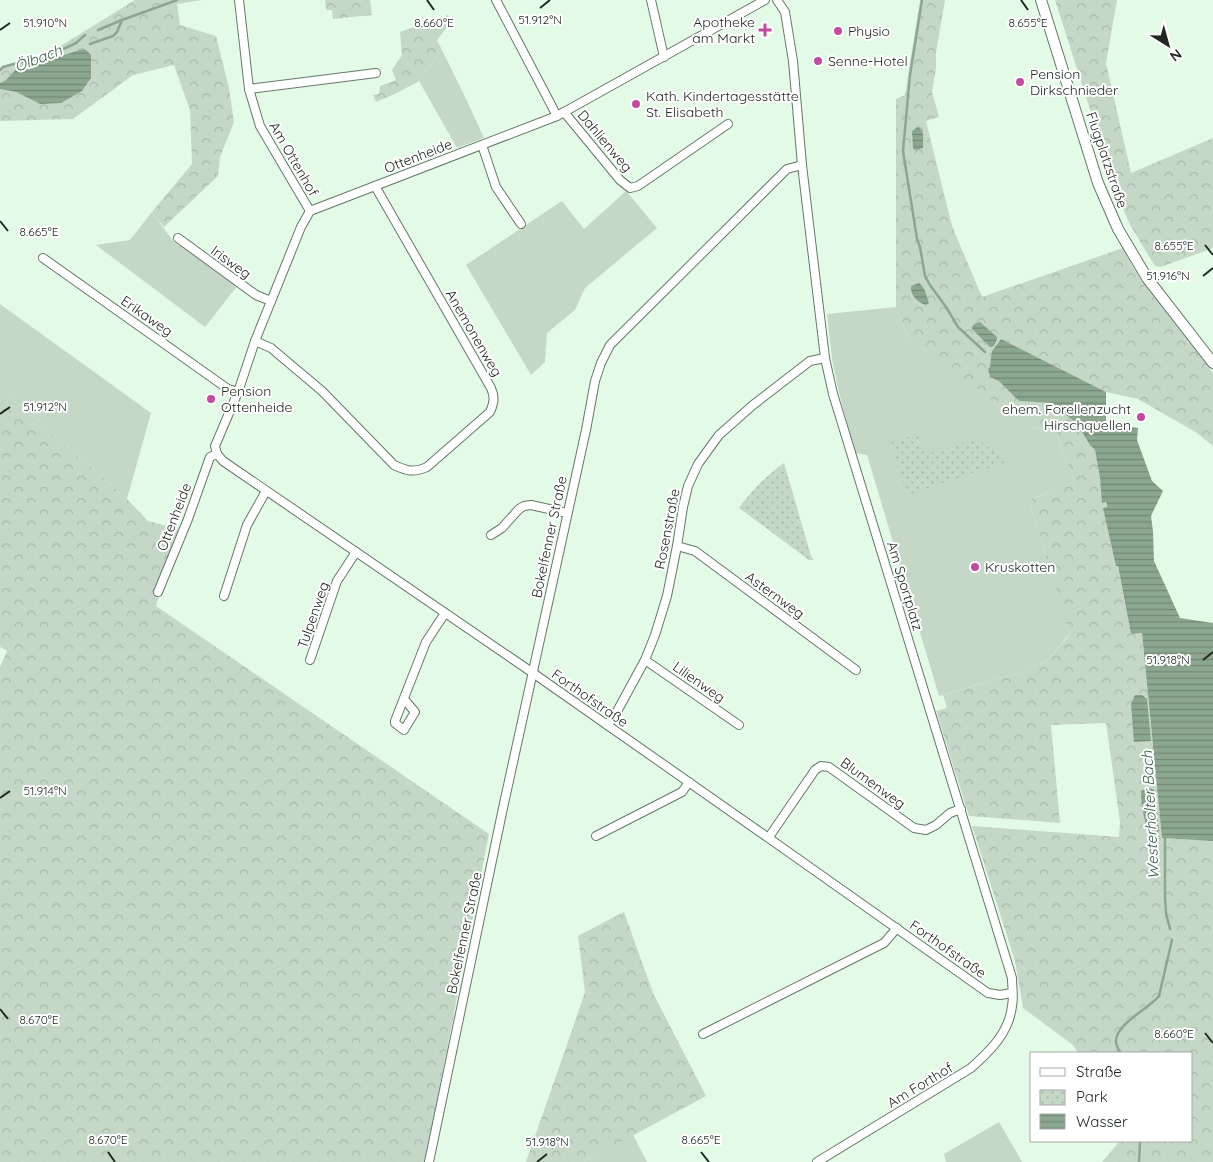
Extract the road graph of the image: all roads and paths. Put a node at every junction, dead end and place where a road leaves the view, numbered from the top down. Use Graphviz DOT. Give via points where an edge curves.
graph roads {
  1 [pos="239,0"];
  2 [pos="496,0"];
  3 [pos="651,0"];
  4 [pos="765,0"];
  5 [pos="777,0"];
  6 [pos="1040,0"];
  7 [pos="664,57"];
  8 [pos="376,72"];
  9 [pos="249,89"];
  10 [pos="561,114"];
  11 [pos="728,124"];
  12 [pos="482,145"];
  13 [pos="802,165"];
  14 [pos="374,186"];
  15 [pos="310,212"];
  16 [pos="521,224"];
  17 [pos="178,238"];
  18 [pos="43,258"];
  19 [pos="272,301"];
  20 [pos="255,341"];
  21 [pos="825,358"];
  22 [pos="1213,363"];
  23 [pos="238,392"];
  24 [pos="217,454"];
  25 [pos="266,491"];
  26 [pos="567,513"];
  27 [pos="491,535"];
  28 [pos="677,546"];
  29 [pos="356,552"];
  30 [pos="158,592"];
  31 [pos="224,596"];
  32 [pos="445,613"];
  33 [pos="310,660"];
  34 [pos="645,660"];
  35 [pos="856,670"];
  36 [pos="533,673"];
  37 [pos="404,699"];
  38 [pos="607,725"];
  39 [pos="739,725"];
  40 [pos="689,782"];
  41 [pos="961,809"];
  42 [pos="596,836"];
  43 [pos="769,837"];
  44 [pos="897,928"];
  45 [pos="1012,993"];
  46 [pos="1012,1007"];
  47 [pos="703,1034"];
  48 [pos="429,1162"];
  49 [pos="817,1162"];
  1 -- 9 [label="street, Am Ottenhof"];
  2 -- 10 [label="street"];
  3 -- 7 [label="street"];
  4 -- 7 [label="street, Ottenheide"];
  5 -- 13 [label="street" via="785,12 795,79"];
  6 -- 22 [label="street, Flugplatzstraße" via="1095,175 1111,215 1147,278"];
  7 -- 10 [label="street, Ottenheide"];
  8 -- 9 [label="street"];
  9 -- 15 [label="street, Am Ottenhof" via="260,126"];
  10 -- 11 [label="street, Dahlienweg" via="630,188 638,186"];
  10 -- 12 [label="street, Ottenheide"];
  12 -- 14 [label="street, Ottenheide"];
  12 -- 16 [label="street" via="496,187"];
  13 -- 21 [label="street, Am Sportplatz"];
  13 -- 26 [label="street, Bokelfenner Straße" via="787,169 610,346 595,380"];
  14 -- 15 [label="street, Ottenheide"];
  14 -- 20 [label="street, Anemonenweg" via="491,388 494,396 490,412 427,467 407,471 394,465 322,391 271,348"];
  15 -- 19 [label="street, Ottenheide"];
  17 -- 19 [label="street, Irisweg" via="256,295"];
  18 -- 23 [label="street, Erikaweg" via="228,389"];
  19 -- 20 [label="street, Ottenheide"];
  20 -- 23 [label="street, Ottenheide"];
  21 -- 28 [label="street, Rosenstraße" via="810,361 719,435 698,464 688,486"];
  21 -- 41 [label="street, Am Sportplatz" via="833,394"];
  23 -- 24 [label="street, Ottenheide" via="216,446"];
  24 -- 25 [label="street"];
  24 -- 30 [label="street, Ottenheide" via="210,457"];
  25 -- 29 [label="street, Forthofstraße"];
  25 -- 31 [label="street" via="247,525"];
  26 -- 27 [label="street" via="524,506"];
  26 -- 36 [label="street, Bokelfenner Straße"];
  28 -- 34 [label="street, Rosenstraße" via="667,596"];
  28 -- 35 [label="street, Asternweg" via="695,551"];
  29 -- 32 [label="street, Forthofstraße"];
  29 -- 33 [label="street, Tulpenweg" via="337,581"];
  32 -- 36 [label="street, Forthofstraße"];
  32 -- 37 [label="street" via="426,642"];
  34 -- 38 [label="street, Rosenstraße"];
  34 -- 39 [label="street, Lilienweg"];
  36 -- 38 [label="street, Forthofstraße"];
  36 -- 48 [label="street, Bokelfenner Straße"];
  38 -- 40 [label="street, Forthofstraße"];
  40 -- 42 [label="street" via="682,792"];
  40 -- 43 [label="street, Forthofstraße"];
  41 -- 43 [label="street, Blumenweg" via="926,830 914,828 829,767 821,766"];
  41 -- 45 [label="street, Am Sportplatz" via="1012,978"];
  43 -- 44 [label="street, Forthofstraße"];
  44 -- 45 [label="street, Forthofstraße" via="988,993"];
  44 -- 47 [label="street, Forthofstraße" via="884,943"];
  45 -- 46 [label="street, Am Sportplatz"];
  46 -- 49 [label="street, Am Forthof" via="1005,1030 971,1068"];
}
